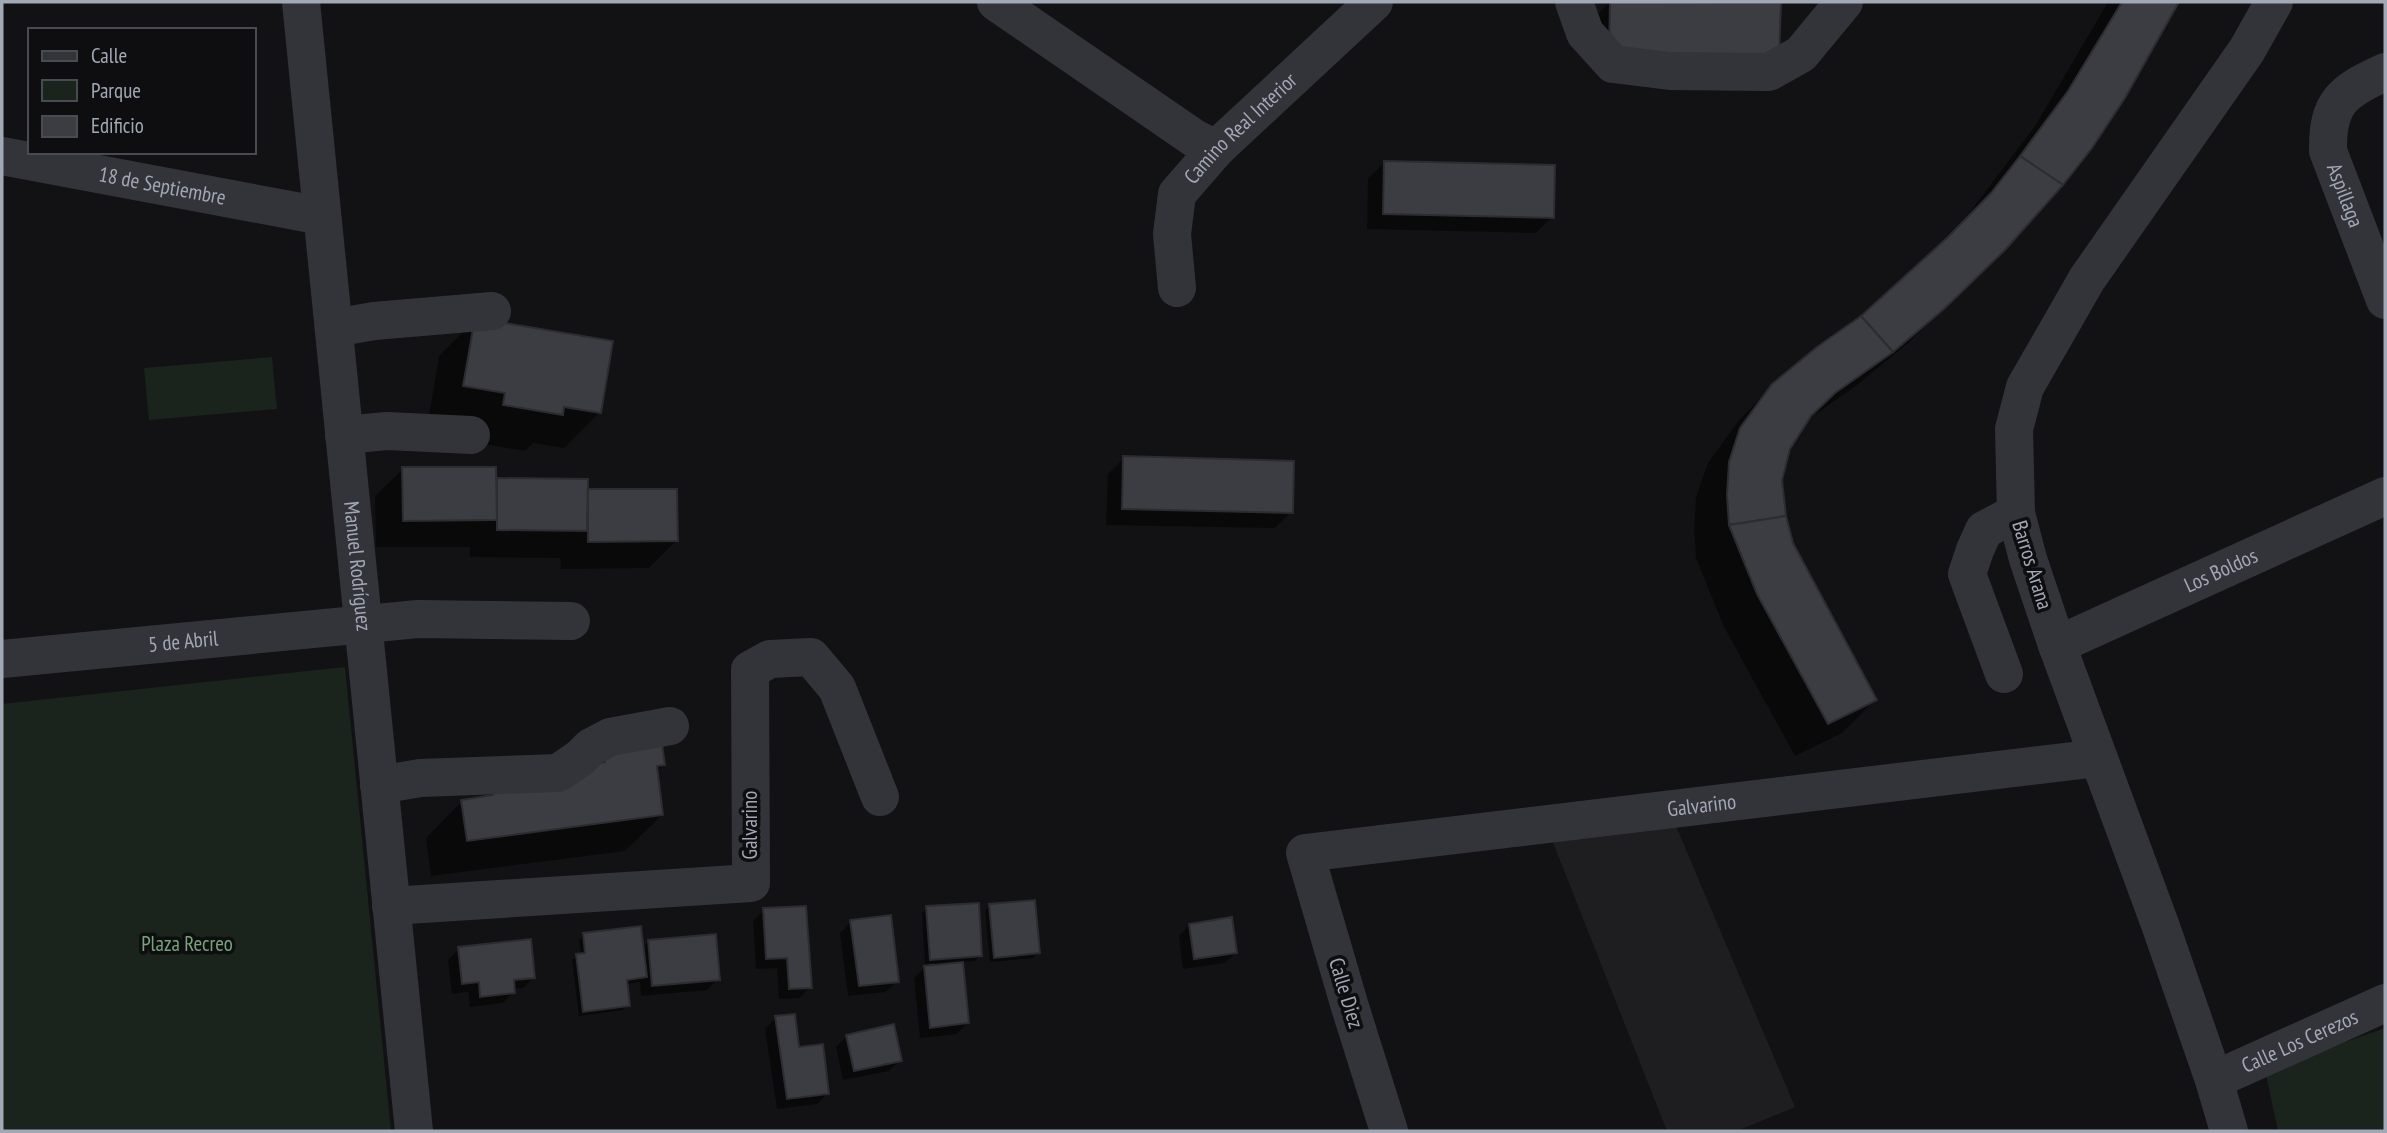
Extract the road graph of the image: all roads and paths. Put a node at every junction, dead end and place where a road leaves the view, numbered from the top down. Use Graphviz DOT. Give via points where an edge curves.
graph roads {
  1 [pos="301,2"];
  2 [pos="996,2"];
  3 [pos="1374,2"];
  4 [pos="1574,2"];
  5 [pos="1844,2"];
  6 [pos="2274,2"];
  7 [pos="2385,72"];
  8 [pos="1216,149"];
  9 [pos="2,156"];
  10 [pos="323,216"];
  11 [pos="1177,288"];
  12 [pos="2385,300"];
  13 [pos="492,311"];
  14 [pos="334,328"];
  15 [pos="344,435"];
  16 [pos="471,435"];
  17 [pos="2385,496"];
  18 [pos="2016,513"];
  19 [pos="571,621"];
  20 [pos="364,624"];
  21 [pos="2057,645"];
  22 [pos="2,659"];
  23 [pos="2004,674"];
  24 [pos="670,726"];
  25 [pos="2098,758"];
  26 [pos="379,785"];
  27 [pos="880,797"];
  28 [pos="1305,853"];
  29 [pos="391,906"];
  30 [pos="2385,1003"];
  31 [pos="2214,1080"];
  32 [pos="414,1131"];
  33 [pos="1389,1131"];
  34 [pos="2229,1131"];
  1 -- 10 [label="street, Manuel Rodríguez"];
  2 -- 8 [label="street"];
  3 -- 8 [label="street, Camino Real Interior"];
  4 -- 5 [label="street" via="1585,33 1613,64 1670,71 1769,72 1801,54"];
  6 -- 18 [label="street, Barros Arana" via="2247,50 2087,279 2025,387 2014,429"];
  7 -- 12 [label="street, Aspillaga" via="2344,96 2328,129 2328,151"];
  8 -- 11 [label="street, Camino Real Interior" via="1177,194 1172,234"];
  9 -- 10 [label="street, 18 de Septiembre"];
  10 -- 14 [label="street, Manuel Rodríguez"];
  13 -- 14 [label="street"];
  14 -- 15 [label="street, Manuel Rodríguez"];
  15 -- 16 [label="street" via="387,431"];
  15 -- 20 [label="street, Manuel Rodríguez"];
  17 -- 21 [label="street, Los Boldos"];
  18 -- 21 [label="street, Barros Arana"];
  18 -- 23 [label="street" via="1984,530 1967,574"];
  19 -- 20 [label="street, 5 de Abril"];
  20 -- 22 [label="street, 5 de Abril"];
  20 -- 26 [label="street, Manuel Rodríguez"];
  21 -- 25 [label="street, Barros Arana"];
  24 -- 26 [label="street" via="610,737 558,774 420,778"];
  25 -- 28 [label="street, Galvarino"];
  25 -- 31 [label="street, Barros Arana"];
  26 -- 29 [label="street, Manuel Rodríguez"];
  27 -- 29 [label="street, Galvarino" via="837,688 811,657 770,659 750,670 751,883"];
  28 -- 33 [label="street, Calle Diez"];
  29 -- 32 [label="street, Manuel Rodríguez"];
  30 -- 31 [label="street, Calle Los Cerezos"];
  31 -- 34 [label="street, Barros Arana"];
}
